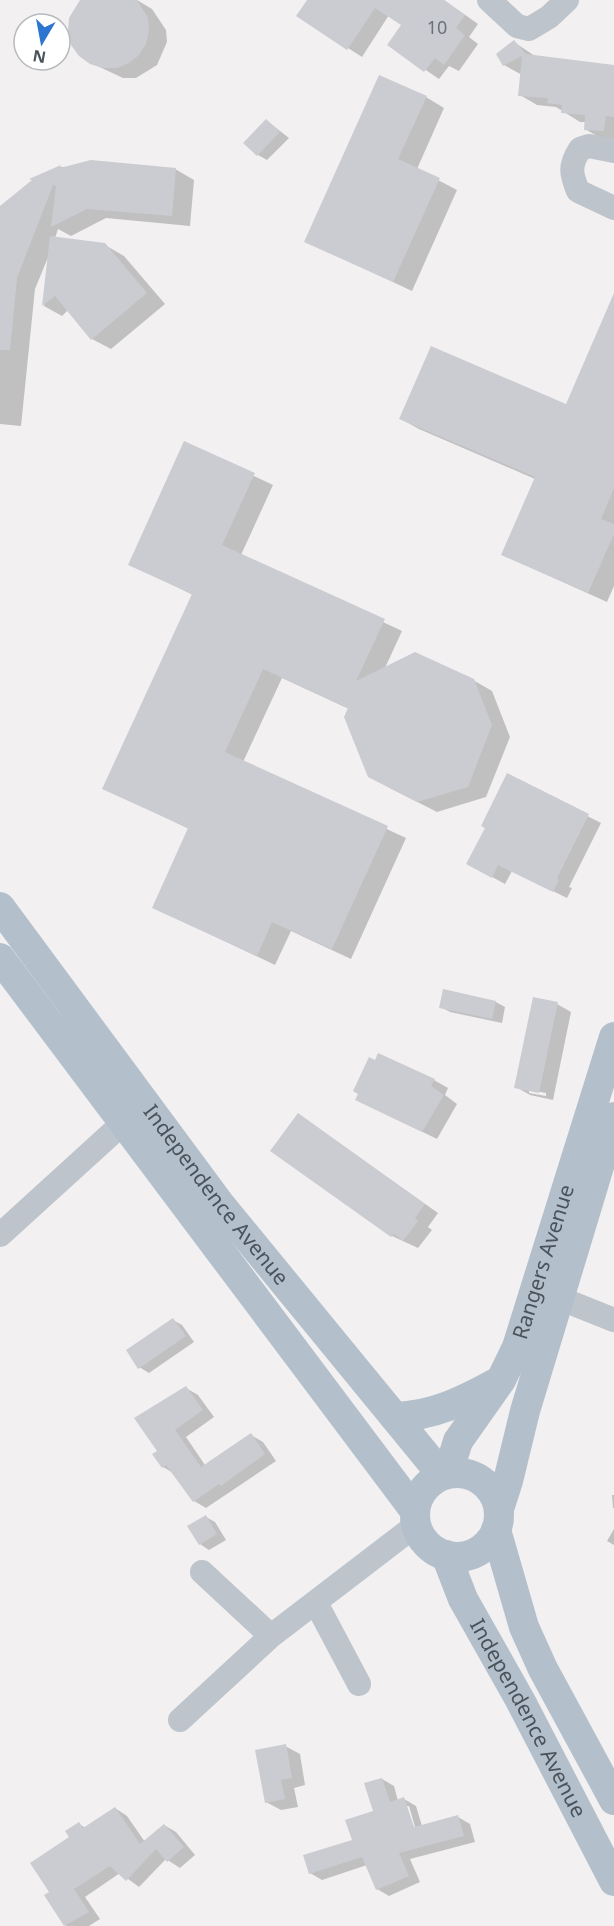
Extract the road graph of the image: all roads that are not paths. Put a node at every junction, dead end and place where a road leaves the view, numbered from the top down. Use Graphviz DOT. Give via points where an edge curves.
graph roads {
  1 [pos="489,0"];
  2 [pos="567,0"];
  3 [pos="614,151"];
  4 [pos="614,208"];
  5 [pos="0,908"];
  6 [pos="0,958"];
  7 [pos="614,1037"];
  8 [pos="614,1117"];
  9 [pos="122,1124"];
  10 [pos="0,1235"];
  11 [pos="559,1298"];
  12 [pos="614,1320"];
  13 [pos="501,1380"];
  14 [pos="395,1417"];
  15 [pos="445,1474"];
  16 [pos="415,1518"];
  17 [pos="497,1520"];
  18 [pos="446,1555"];
  19 [pos="202,1572"];
  20 [pos="316,1603"];
  21 [pos="271,1636"];
  22 [pos="359,1684"];
  23 [pos="180,1720"];
  24 [pos="614,1800"];
  25 [pos="614,1881"];
  1 -- 2 [label="street" via="517,26 529,29"];
  3 -- 4 [label="street" via="589,146 580,149 572,162 571,174 579,191"];
  5 -- 14 [label="main road, Independence Avenue" via="219,1203"];
  6 -- 9 [label="main road, Independence Avenue"];
  7 -- 13 [label="main road, Rangers Avenue" via="535,1293"];
  8 -- 11 [label="main road, Rangers Avenue"];
  9 -- 10 [label="street"];
  9 -- 16 [label="main road, Independence Avenue"];
  11 -- 12 [label="street"];
  11 -- 17 [label="main road, Rangers Avenue"];
  13 -- 14 [label="main road" via="451,1407"];
  13 -- 15 [label="main road, Rangers Avenue" via="458,1442"];
  14 -- 15 [label="main road, Independence Avenue"];
  15 -- 16 [label="main road" via="423,1489"];
  15 -- 17 [label="main road" via="462,1473 481,1481 495,1496"];
  16 -- 18 [label="main road" via="427,1544"];
  16 -- 20 [label="street"];
  17 -- 18 [label="main road" via="488,1543 476,1552"];
  17 -- 24 [label="main road, Independence Avenue" via="508,1579 529,1638"];
  18 -- 25 [label="main road, Independence Avenue" via="463,1599"];
  19 -- 21 [label="street"];
  20 -- 21 [label="street"];
  20 -- 22 [label="street"];
  21 -- 23 [label="street"];
}
